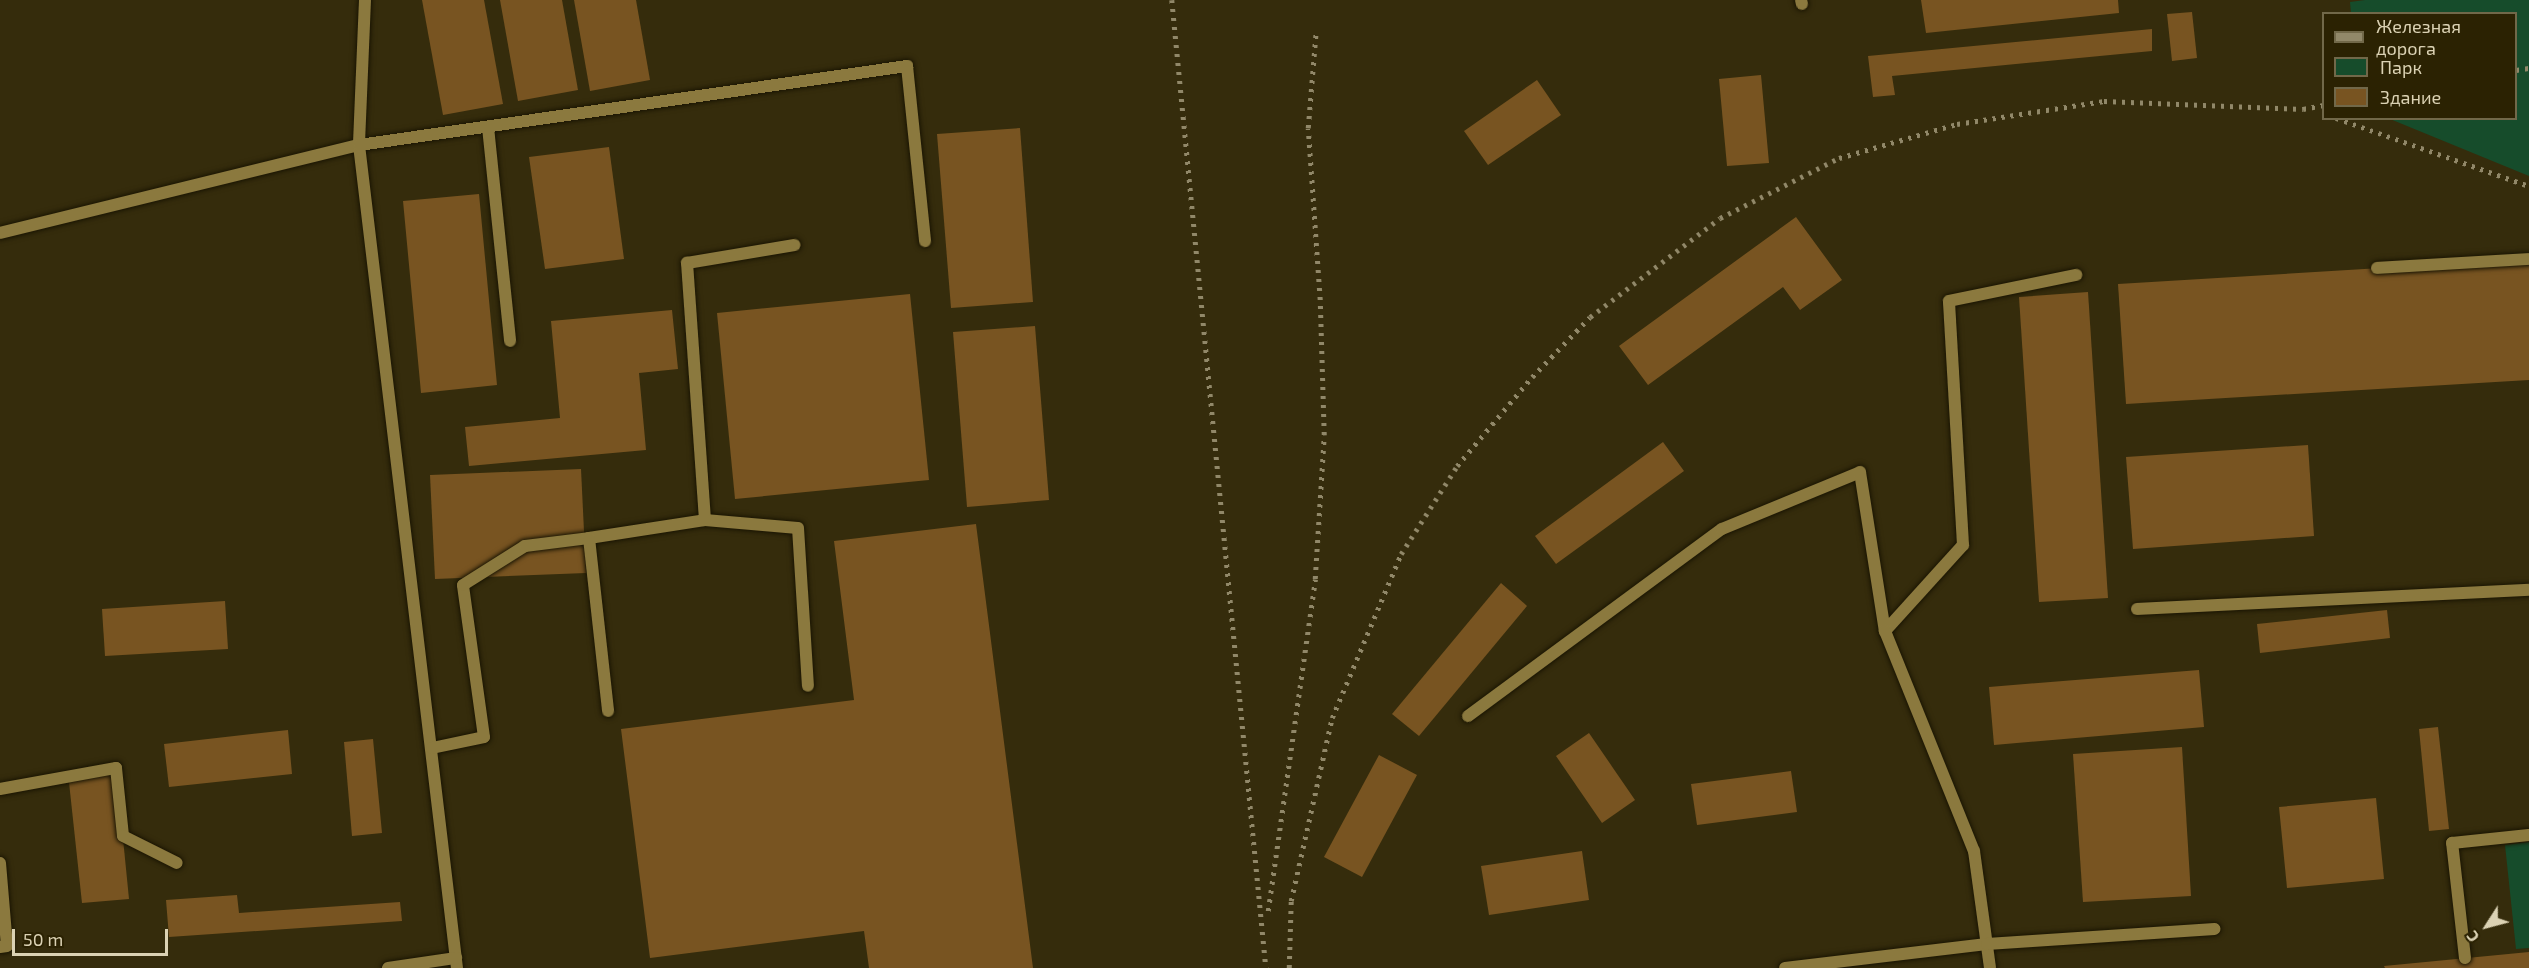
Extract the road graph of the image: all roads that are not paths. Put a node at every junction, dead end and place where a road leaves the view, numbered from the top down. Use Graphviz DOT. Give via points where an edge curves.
graph roads {
  1 [pos="365,0"];
  2 [pos="488,127"];
  3 [pos="359,145"];
  4 [pos="0,233"];
  5 [pos="925,241"];
  6 [pos="794,245"];
  7 [pos="2529,259"];
  8 [pos="2377,268"];
  9 [pos="2076,275"];
  10 [pos="510,341"];
  11 [pos="705,520"];
  12 [pos="589,538"];
  13 [pos="2529,590"];
  14 [pos="2137,609"];
  15 [pos="1885,631"];
  16 [pos="808,686"];
  17 [pos="608,711"];
  18 [pos="1468,716"];
  19 [pos="432,748"];
  20 [pos="0,789"];
  21 [pos="2529,835"];
  22 [pos="0,863"];
  23 [pos="177,863"];
  24 [pos="2215,929"];
  25 [pos="1987,944"];
  26 [pos="0,947"];
  27 [pos="2465,958"];
  28 [pos="457,963"];
  29 [pos="388,968"];
  30 [pos="1785,968"];
  31 [pos="1990,968"];
  1 -- 3 [label="lane"];
  2 -- 3 [label="lane"];
  2 -- 5 [label="lane" via="907,66"];
  2 -- 10 [label="lane"];
  3 -- 4 [label="lane"];
  3 -- 19 [label="lane"];
  6 -- 11 [label="lane" via="687,263"];
  7 -- 8 [label="lane"];
  9 -- 15 [label="lane" via="1949,301 1963,544"];
  11 -- 12 [label="lane"];
  11 -- 16 [label="lane" via="798,528"];
  12 -- 17 [label="lane"];
  12 -- 19 [label="lane" via="525,546 463,585 484,737"];
  13 -- 14 [label="lane"];
  15 -- 18 [label="lane" via="1860,472 1722,529"];
  15 -- 25 [label="lane" via="1974,851"];
  19 -- 28 [label="lane"];
  20 -- 23 [label="lane" via="116,768 123,836"];
  21 -- 27 [label="lane" via="2451,843"];
  22 -- 26 [label="lane" via="7,946"];
  24 -- 25 [label="lane"];
  25 -- 30 [label="lane"];
  25 -- 31 [label="lane"];
  28 -- 29 [label="lane"];
}
